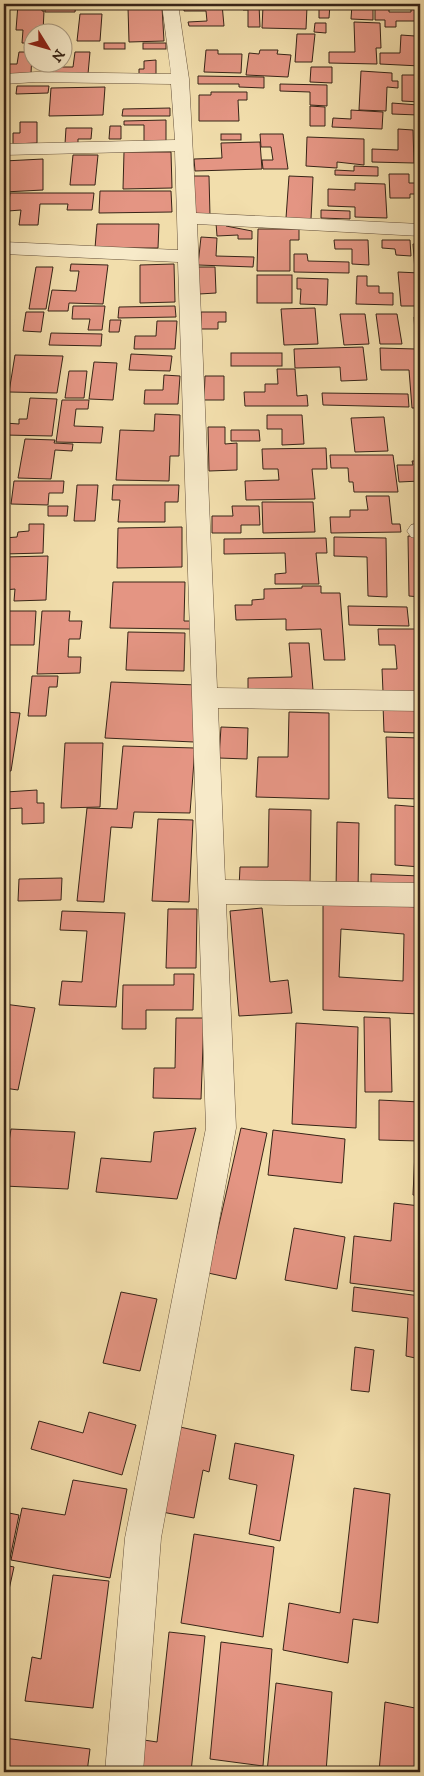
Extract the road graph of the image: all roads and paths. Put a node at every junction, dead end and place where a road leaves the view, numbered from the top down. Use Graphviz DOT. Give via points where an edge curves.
graph roads {
  1 [pos="170,4"];
  2 [pos="4,79"];
  3 [pos="180,79"];
  4 [pos="184,145"];
  5 [pos="4,149"];
  6 [pos="187,218"];
  7 [pos="420,230"];
  8 [pos="4,248"];
  9 [pos="189,256"];
  10 [pos="205,698"];
  11 [pos="420,701"];
  12 [pos="212,892"];
  13 [pos="420,895"];
  14 [pos="124,1772"];
  1 -- 3 [label="street"];
  2 -- 3 [label="street"];
  3 -- 4 [label="street"];
  4 -- 5 [label="street"];
  4 -- 6 [label="street"];
  6 -- 7 [label="street"];
  6 -- 9 [label="street"];
  8 -- 9 [label="street"];
  9 -- 10 [label="street"];
  10 -- 11 [label="street"];
  10 -- 12 [label="street"];
  12 -- 13 [label="street"];
  12 -- 14 [label="street" via="221,1128 143,1538"];
}
